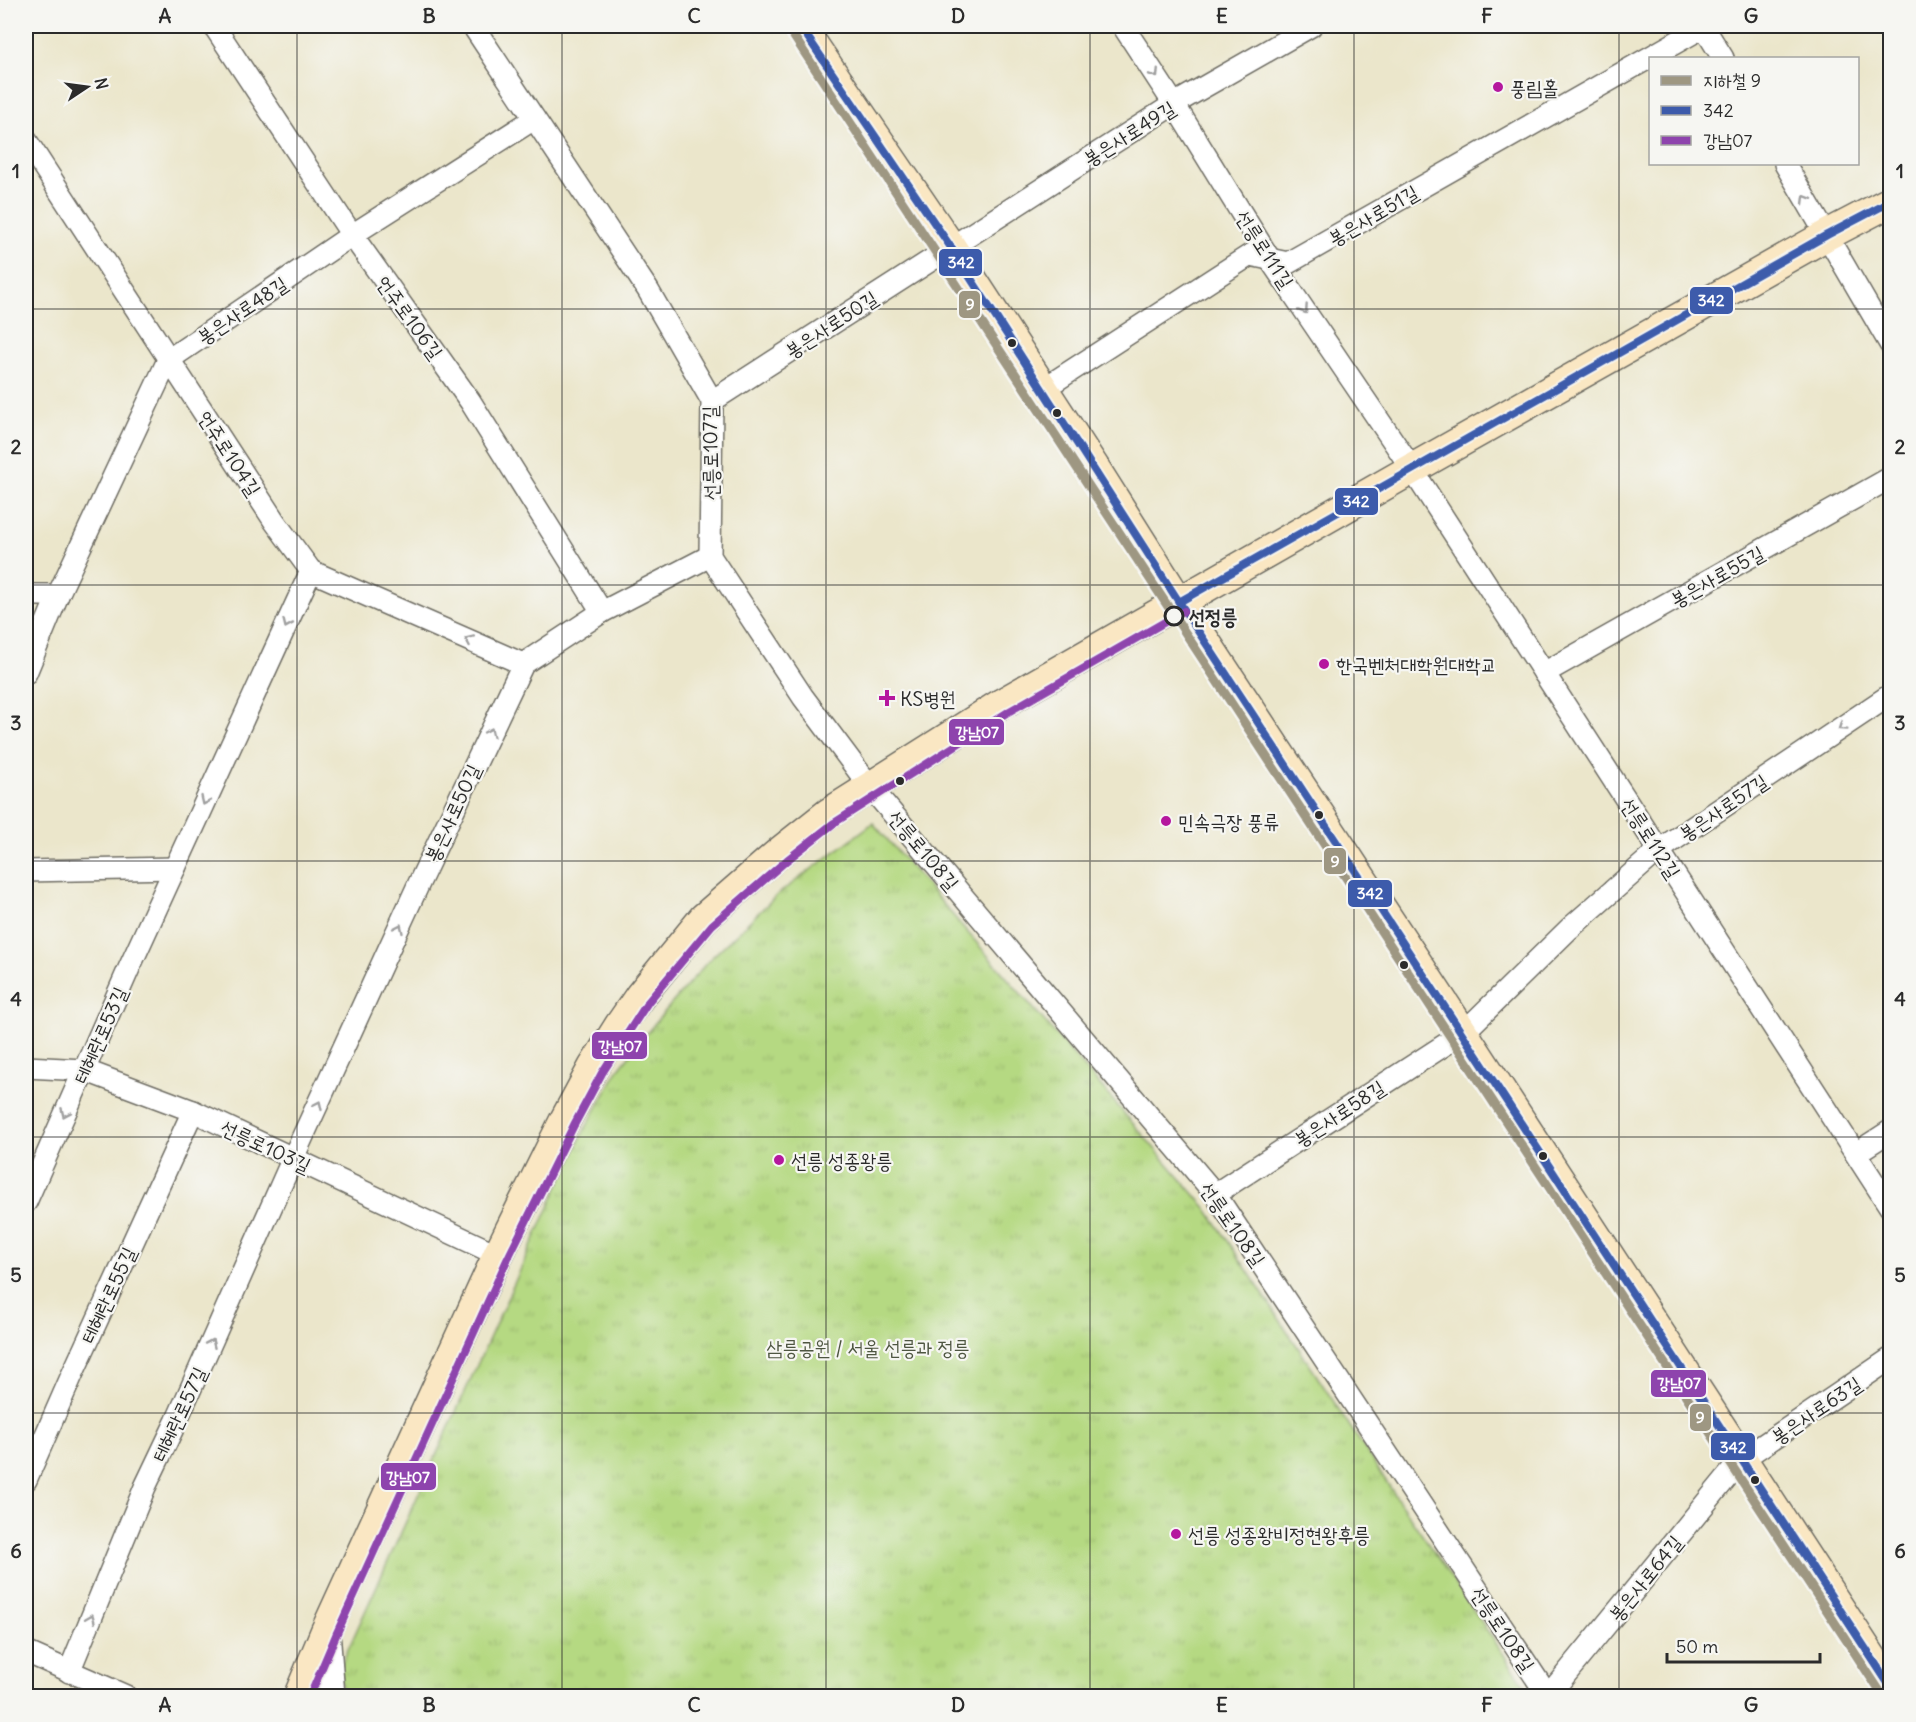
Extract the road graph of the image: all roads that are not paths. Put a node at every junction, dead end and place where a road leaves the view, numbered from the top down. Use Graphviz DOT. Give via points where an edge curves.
graph roads {
  1 [pos="214,26"];
  2 [pos="473,26"];
  3 [pos="800,26"];
  4 [pos="1123,26"];
  5 [pos="1311,26"];
  6 [pos="1704,26"];
  7 [pos="1649,57"];
  8 [pos="1649,57"];
  9 [pos="1722,57"];
  10 [pos="1174,104"];
  11 [pos="534,119"];
  12 [pos="26,140"];
  13 [pos="1786,165"];
  14 [pos="1890,202"];
  15 [pos="352,235"];
  16 [pos="1827,235"];
  17 [pos="950,246"];
  18 [pos="1271,261"];
  19 [pos="1890,344"];
  20 [pos="168,360"];
  21 [pos="1043,389"];
  22 [pos="712,401"];
  23 [pos="1412,469"];
  24 [pos="1890,478"];
  25 [pos="710,556"];
  26 [pos="311,571"];
  27 [pos="26,595"];
  28 [pos="58,595"];
  29 [pos="1179,603"];
  30 [pos="602,612"];
  31 [pos="523,664"];
  32 [pos="26,673"];
  33 [pos="1544,673"];
  34 [pos="1890,695"];
  35 [pos="871,788"];
  36 [pos="1659,850"];
  37 [pos="175,868"];
  38 [pos="26,871"];
  39 [pos="1463,1033"];
  40 [pos="26,1067"];
  41 [pos="84,1070"];
  42 [pos="193,1111"];
  43 [pos="1890,1131"];
  44 [pos="1856,1153"];
  45 [pos="293,1158"];
  46 [pos="1215,1194"];
  47 [pos="26,1202"];
  48 [pos="1890,1207"];
  49 [pos="498,1256"];
  50 [pos="1890,1359"];
  51 [pos="1741,1460"];
  52 [pos="26,1480"];
  53 [pos="326,1631"];
  54 [pos="26,1652"];
  55 [pos="69,1672"];
  56 [pos="1890,1686"];
  57 [pos="126,1696"];
  58 [pos="299,1696"];
  59 [pos="331,1696"];
  60 [pos="1548,1696"];
  1 -- 15 [label="street, 언주로106길"];
  2 -- 11 [label="street, 선릉로107길"];
  3 -- 17 [label="main road"];
  4 -- 10 [label="street, 선릉로111길, one-way"];
  5 -- 10 [label="street, 봉은사로49길"];
  6 -- 7 [label="street, 봉은사로51길"];
  6 -- 9 [label="street"];
  8 -- 18 [label="street, 봉은사로51길" via="1288,262"];
  10 -- 17 [label="street, 봉은사로49길"];
  10 -- 18 [label="street, 선릉로111길"];
  11 -- 15 [label="street, 봉은사로48길"];
  11 -- 22 [label="street, 선릉로107길" via="648,290"];
  12 -- 20 [label="street, 언주로104길"];
  16 -- 13 [label="street, one-way"];
  14 -- 16 [label="main road"];
  15 -- 20 [label="street, 봉은사로48길"];
  15 -- 30 [label="street, 언주로106길" via="470,401"];
  16 -- 19 [label="street"];
  16 -- 23 [label="main road"];
  17 -- 21 [label="main road"];
  17 -- 22 [label="street, 봉은사로50길"];
  18 -- 21 [label="street, 봉은사로51길" via="1250,255"];
  18 -- 23 [label="street, 선릉로111길, one-way"];
  20 -- 26 [label="street, 언주로104길"];
  20 -- 28 [label="street"];
  21 -- 29 [label="main road"];
  22 -- 25 [label="street, 선릉로107길"];
  23 -- 29 [label="main road"];
  23 -- 33 [label="street, 선릉로112길"];
  24 -- 33 [label="street, 봉은사로55길"];
  25 -- 30 [label="street"];
  25 -- 35 [label="street" via="803,698"];
  31 -- 26 [label="street, one-way"];
  26 -- 37 [label="street, 테헤란로53길, one-way"];
  27 -- 28 [label="street"];
  28 -- 32 [label="street"];
  29 -- 35 [label="main road" via="1003,703"];
  29 -- 39 [label="main road"];
  30 -- 31 [label="street"];
  45 -- 31 [label="street, 봉은사로50길, one-way"];
  33 -- 36 [label="street, 선릉로112길"];
  34 -- 36 [label="street, 봉은사로57길, one-way"];
  35 -- 46 [label="street, 선릉로108길"];
  35 -- 49 [label="main road" via="828,814 704,918 640,996 593,1068"];
  36 -- 39 [label="street, 봉은사로57길" via="1569,929"];
  36 -- 44 [label="street, 선릉로112길"];
  37 -- 38 [label="street"];
  37 -- 41 [label="street, 테헤란로53길"];
  39 -- 46 [label="street, 봉은사로58길"];
  39 -- 51 [label="main road"];
  40 -- 41 [label="street, 선릉로103길"];
  41 -- 42 [label="street, 선릉로103길"];
  41 -- 47 [label="street, 테헤란로53길, one-way"];
  42 -- 45 [label="street, 선릉로103길"];
  42 -- 52 [label="street, 테헤란로55길"];
  43 -- 44 [label="street"];
  44 -- 48 [label="street, 선릉로112길"];
  45 -- 49 [label="street, 선릉로103길"];
  55 -- 45 [label="street, 테헤란로57길, one-way" via="145,1487"];
  46 -- 60 [label="street, 선릉로108길"];
  49 -- 53 [label="main road"];
  50 -- 51 [label="street, 봉은사로63길"];
  51 -- 56 [label="main road"];
  51 -- 60 [label="street, 봉은사로64길"];
  53 -- 58 [label="main road"];
  53 -- 59 [label="street"];
  54 -- 55 [label="street"];
  55 -- 57 [label="street"];
}
